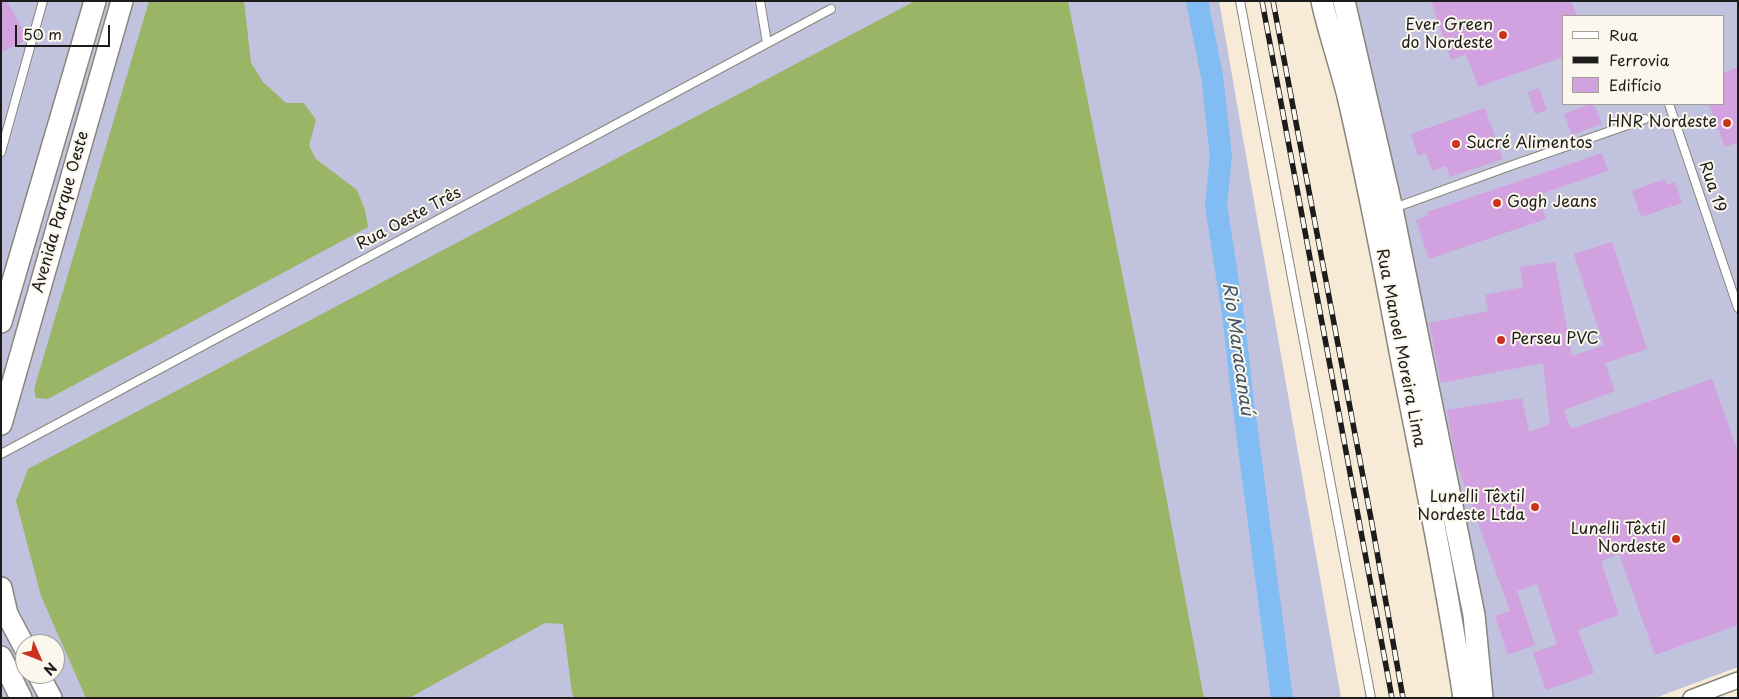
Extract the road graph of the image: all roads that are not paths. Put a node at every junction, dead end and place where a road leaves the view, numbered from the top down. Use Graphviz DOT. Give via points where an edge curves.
graph roads {
  1 [pos="43,1"];
  2 [pos="95,1"];
  3 [pos="122,1"];
  4 [pos="760,1"];
  5 [pos="1240,1"];
  6 [pos="1322,1"];
  7 [pos="1344,1"];
  8 [pos="831,9"];
  9 [pos="767,43"];
  10 [pos="1669,105"];
  11 [pos="1644,120"];
  12 [pos="1,152"];
  13 [pos="1392,209"];
  14 [pos="1738,308"];
  15 [pos="1,322"];
  16 [pos="1,424"];
  17 [pos="1,454"];
  18 [pos="1,588"];
  19 [pos="1474,615"];
  20 [pos="1452,620"];
  21 [pos="18,634"];
  22 [pos="1,657"];
  23 [pos="1738,680"];
  24 [pos="43,684"];
  25 [pos="22,698"];
  26 [pos="50,698"];
  27 [pos="1371,698"];
  28 [pos="1464,698"];
  29 [pos="1482,698"];
  30 [pos="1691,698"];
  1 -- 12 [label="lane"];
  2 -- 15 [label="street, Avenida Parque Oeste"];
  3 -- 16 [label="street, Avenida Parque Oeste"];
  4 -- 9 [label="lane"];
  5 -- 27 [label="lane"];
  6 -- 20 [label="street, Rua Manoel Moreira Lima" via="1374,214"];
  7 -- 13 [label="street, Rua Manoel Moreira Lima"];
  8 -- 9 [label="lane, Rua Oeste Três"];
  9 -- 17 [label="lane, Rua Oeste Três"];
  10 -- 14 [label="lane, Rua 19"];
  11 -- 13 [label="lane"];
  13 -- 19 [label="street, Rua Manoel Moreira Lima"];
  18 -- 21 [label="street" via="7,614"];
  19 -- 20 [label="street"];
  19 -- 29 [label="street, Rua Manoel Moreira Lima"];
  20 -- 28 [label="street, Rua Manoel Moreira Lima"];
  22 -- 25 [label="street"];
  23 -- 30 [label="street"];
  24 -- 26 [label="street"];
}
